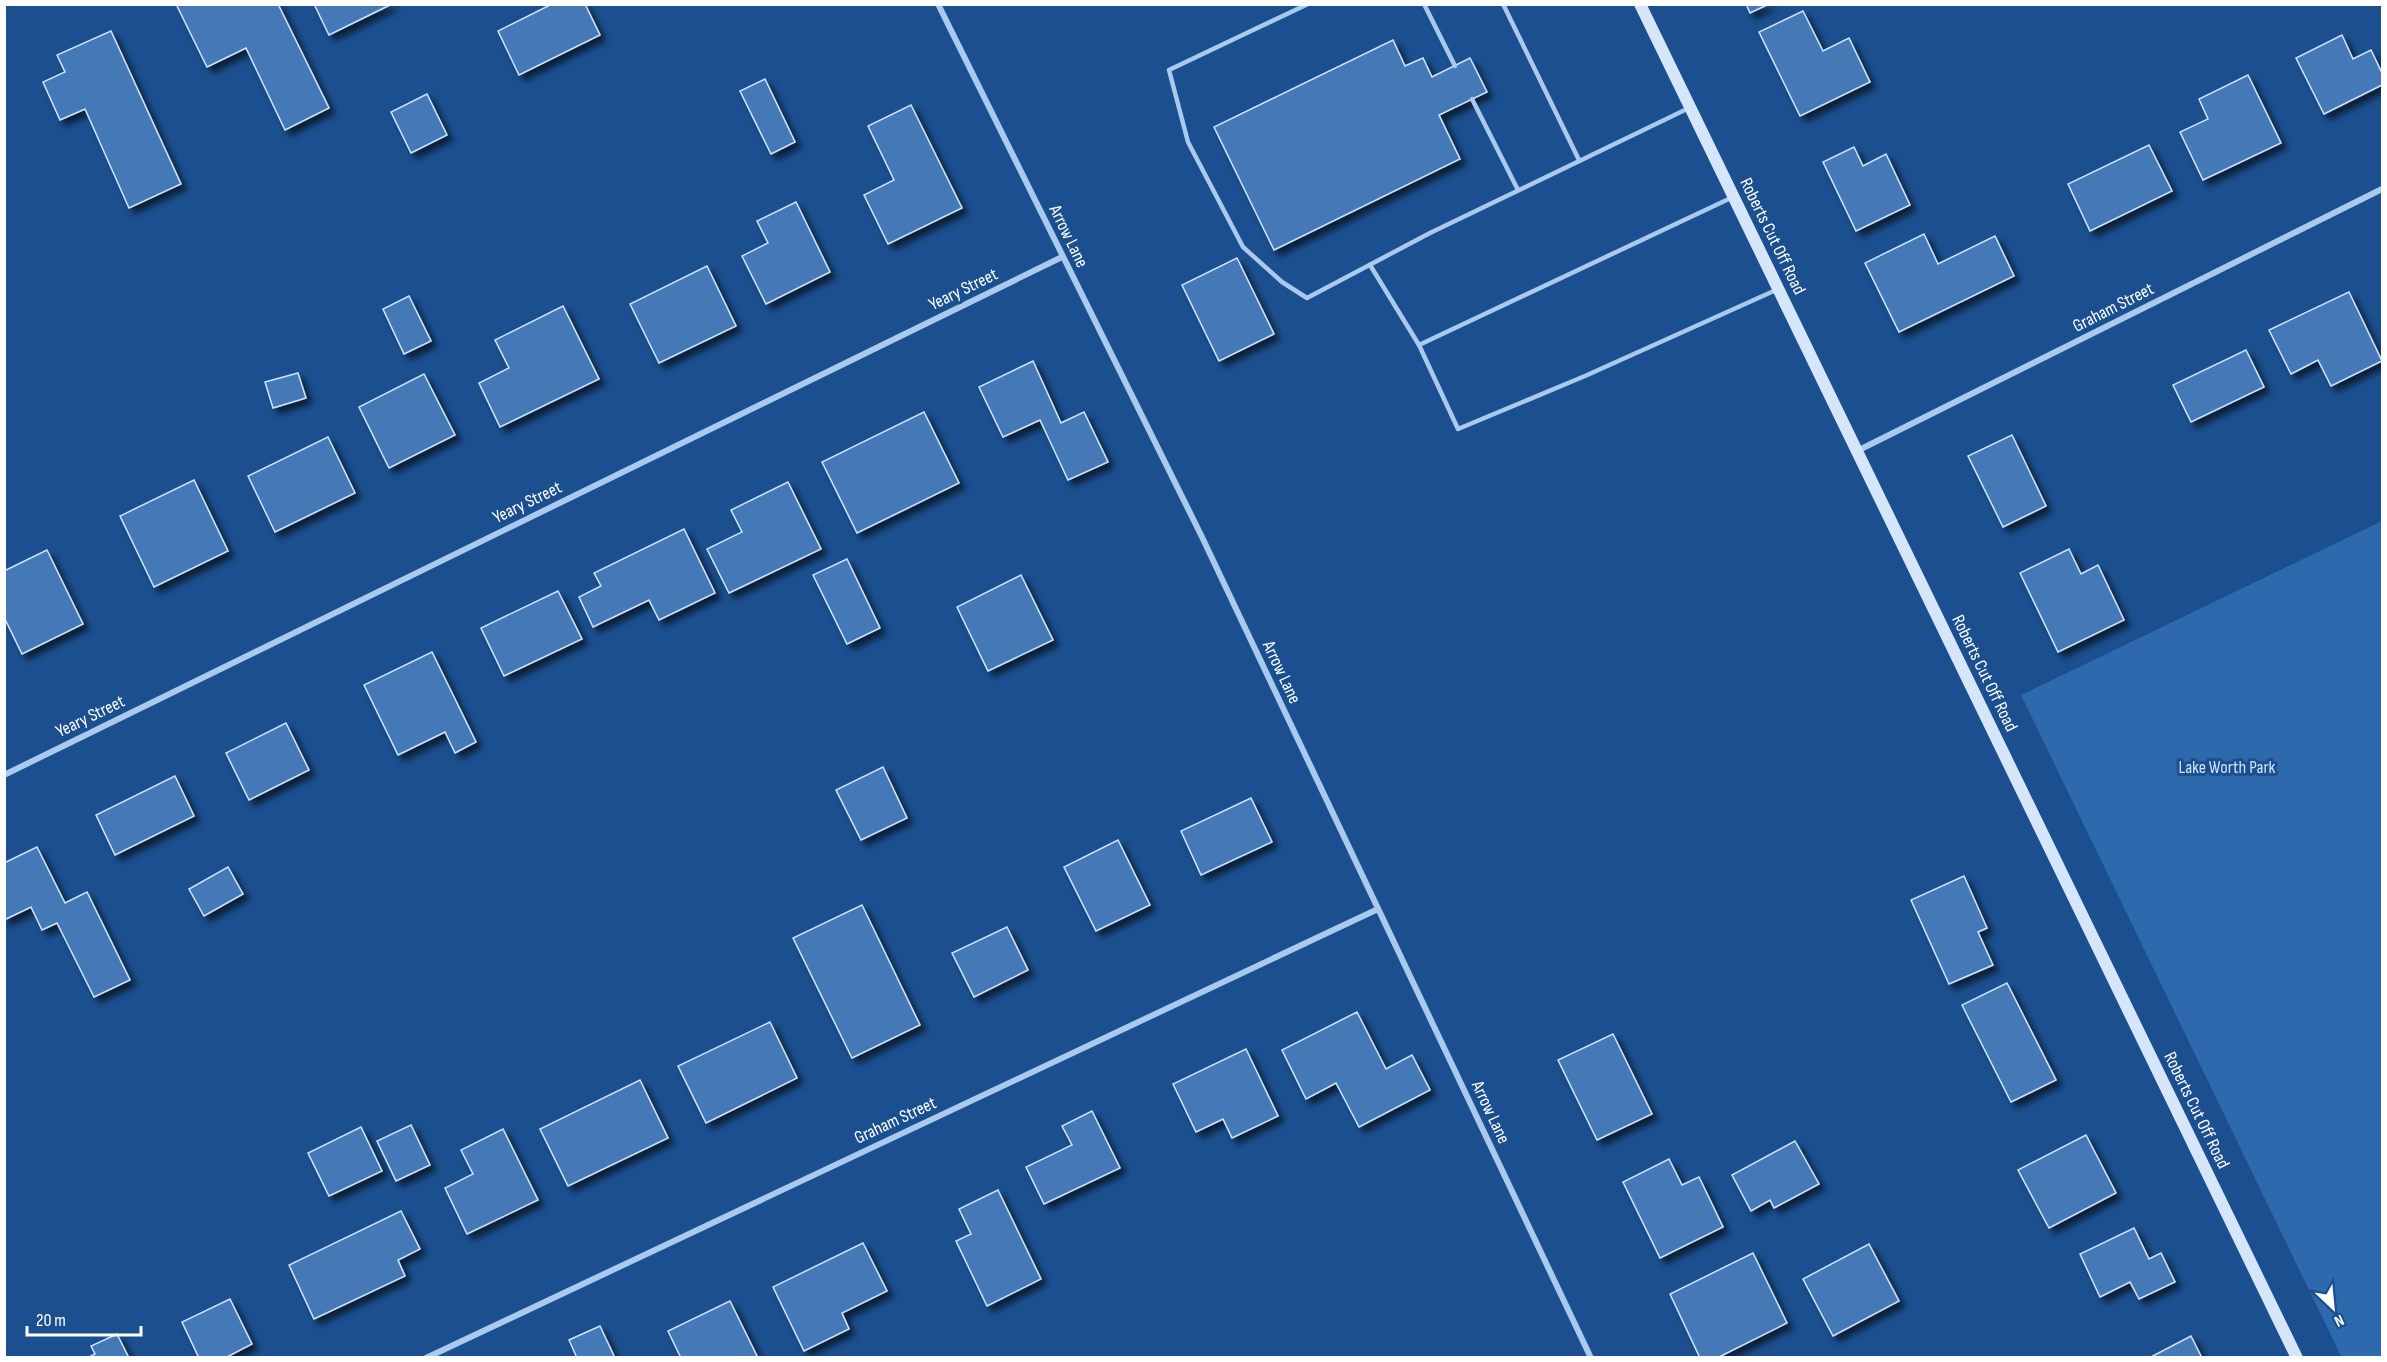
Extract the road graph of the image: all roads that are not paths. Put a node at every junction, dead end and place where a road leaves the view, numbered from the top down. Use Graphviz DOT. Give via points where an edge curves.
graph roads {
  1 [pos="938,4"];
  2 [pos="1308,4"];
  3 [pos="1424,4"];
  4 [pos="1503,4"];
  5 [pos="1640,4"];
  6 [pos="1455,66"];
  7 [pos="1472,99"];
  8 [pos="1690,108"];
  9 [pos="1579,160"];
  10 [pos="2382,189"];
  11 [pos="1518,190"];
  12 [pos="1733,197"];
  13 [pos="1062,257"];
  14 [pos="1370,264"];
  15 [pos="1779,289"];
  16 [pos="1419,345"];
  17 [pos="1857,451"];
  18 [pos="4,775"];
  19 [pos="1378,909"];
  20 [pos="426,1358"];
  21 [pos="1591,1358"];
  22 [pos="2297,1358"];
  1 -- 13 [label="street, Arrow Lane"];
  2 -- 14 [label="lane" via="1169,70 1188,142 1243,247 1282,282 1307,298"];
  3 -- 6 [label="lane"];
  4 -- 9 [label="lane"];
  5 -- 8 [label="street, Roberts Cut Off Road"];
  7 -- 11 [label="lane"];
  8 -- 9 [label="lane"];
  8 -- 12 [label="street, Roberts Cut Off Road"];
  9 -- 11 [label="lane"];
  10 -- 17 [label="street, Graham Street"];
  11 -- 14 [label="lane"];
  12 -- 15 [label="street, Roberts Cut Off Road"];
  12 -- 16 [label="lane"];
  13 -- 18 [label="street, Yeary Street"];
  13 -- 19 [label="street, Arrow Lane" via="1202,537"];
  14 -- 16 [label="lane"];
  15 -- 16 [label="lane" via="1458,429"];
  15 -- 17 [label="street, Roberts Cut Off Road"];
  17 -- 22 [label="street, Roberts Cut Off Road"];
  19 -- 20 [label="street, Graham Street"];
  19 -- 21 [label="street, Arrow Lane"];
}
